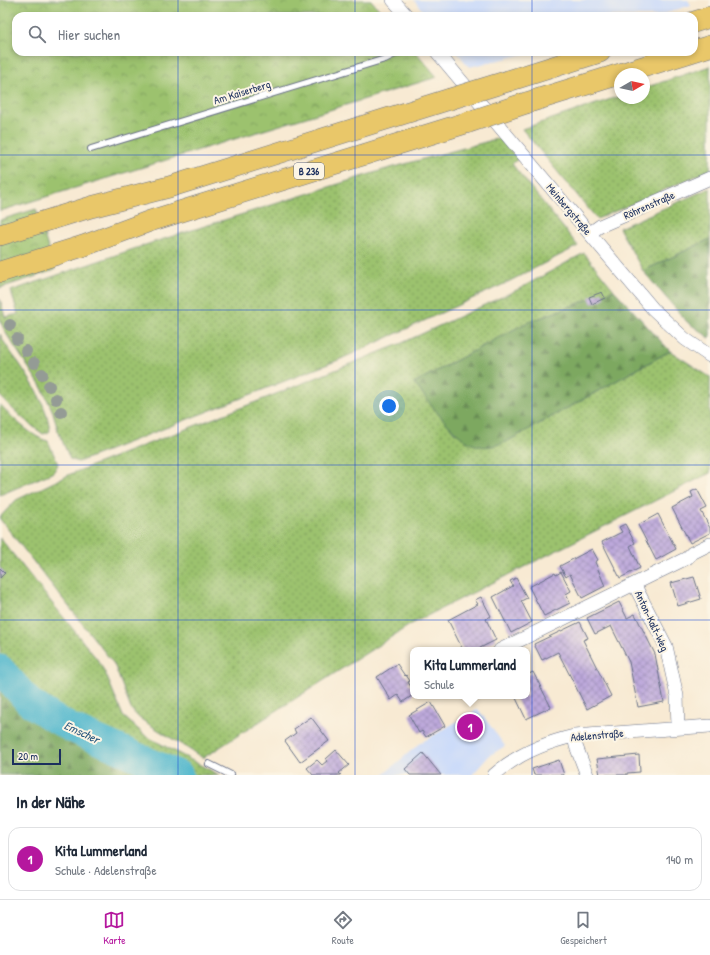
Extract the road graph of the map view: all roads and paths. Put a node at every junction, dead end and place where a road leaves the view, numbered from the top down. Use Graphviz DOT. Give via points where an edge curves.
graph roads {
  1 [pos="393,0"];
  2 [pos="404,12"];
  3 [pos="710,17"];
  4 [pos="698,21"];
  5 [pos="710,46"];
  6 [pos="698,50"];
  7 [pos="391,56"];
  8 [pos="440,56"];
  9 [pos="587,56"];
  10 [pos="678,56"];
  11 [pos="639,68"];
  12 [pos="614,76"];
  13 [pos="91,149"];
  14 [pos="710,178"];
  15 [pos="590,233"];
  16 [pos="0,236"];
  17 [pos="0,272"];
  18 [pos="710,356"];
  19 [pos="710,544"];
  20 [pos="634,584"];
  21 [pos="506,647"];
  22 [pos="710,726"];
  23 [pos="678,728"];
  24 [pos="574,736"];
  25 [pos="209,764"];
  26 [pos="231,775"];
  27 [pos="494,775"];
  28 [pos="586,775"];
  1 -- 2 [label="street"];
  3 -- 4 [label="highway"];
  5 -- 6 [label="highway"];
  7 -- 13 [label="lane, Am Kaiserberg"];
  8 -- 15 [label="street, Meinbergstraße"];
  9 -- 16 [label="highway, B 236, bridge" via="169,187 91,207"];
  10 -- 11 [label="highway, B 236"];
  12 -- 17 [label="highway, B 236, bridge" via="150,221 83,246"];
  14 -- 15 [label="street, Röhrenstraße" via="600,226"];
  15 -- 18 [label="street, Meinbergstraße" via="653,310 685,339"];
  19 -- 20 [label="street, Anton-Kalt-Weg"];
  20 -- 21 [label="street, Anton-Kalt-Weg"];
  20 -- 23 [label="street, Anton-Kalt-Weg" via="666,646 676,696"];
  22 -- 23 [label="street, Adelenstraße"];
  23 -- 24 [label="street, Adelenstraße"];
  24 -- 27 [label="street, Adelenstraße" via="530,750 502,767"];
  24 -- 28 [label="street"];
  25 -- 26 [label="lane"];
}
